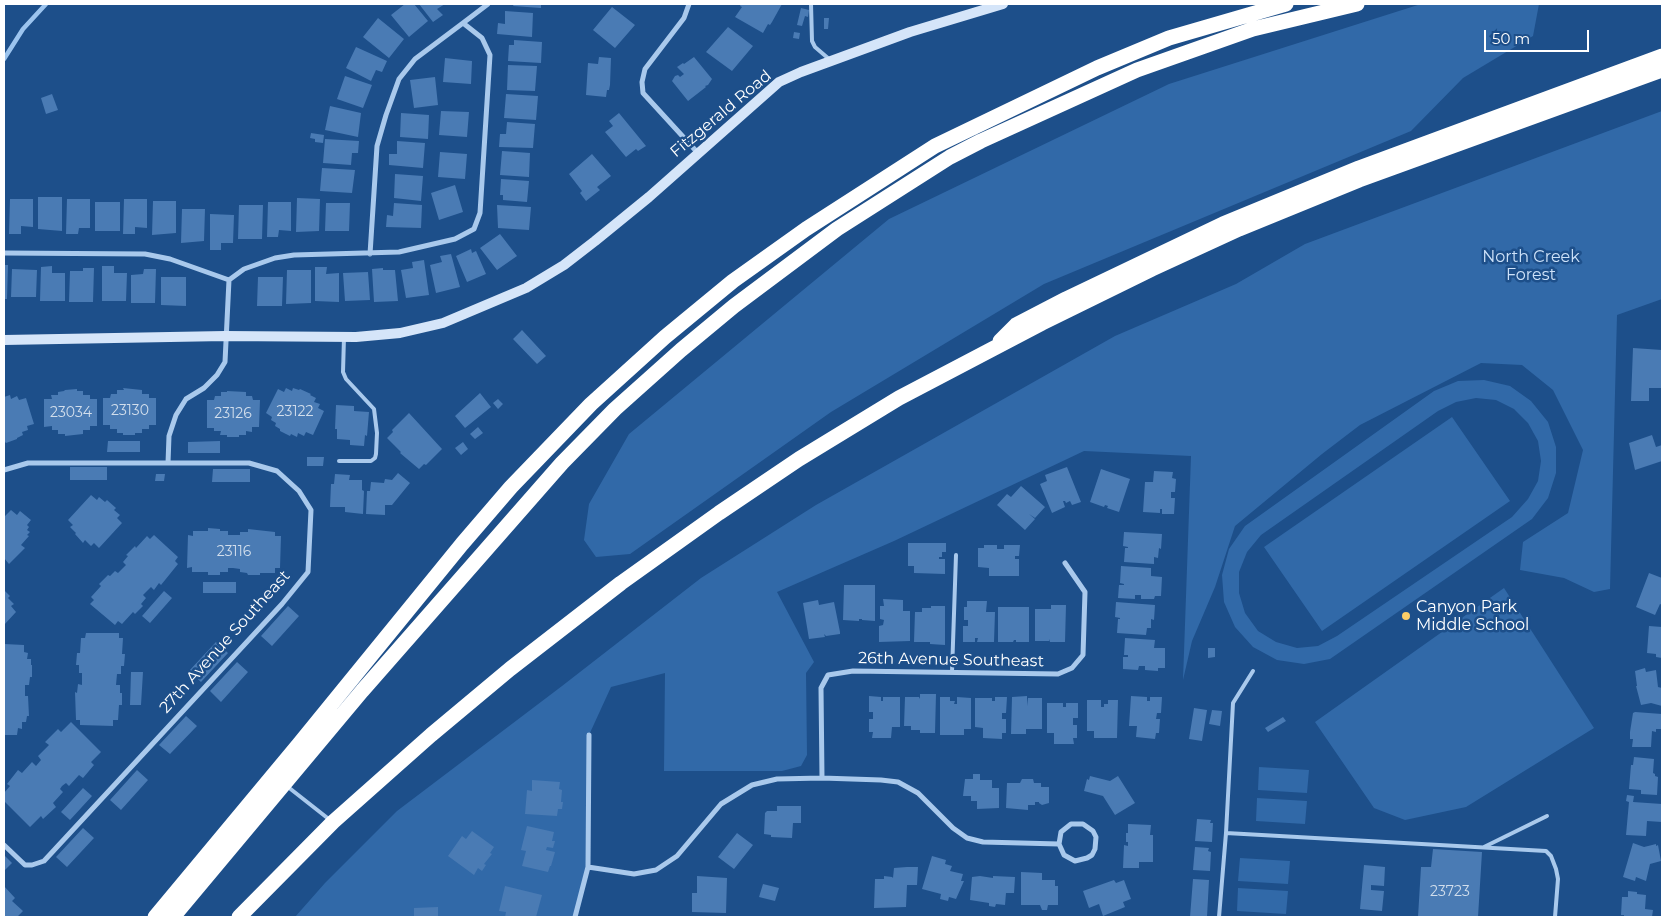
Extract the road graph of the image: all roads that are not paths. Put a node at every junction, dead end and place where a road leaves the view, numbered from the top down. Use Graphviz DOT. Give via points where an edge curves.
graph roads {
  1 [pos="488,4"];
  2 [pos="689,4"];
  3 [pos="811,4"];
  4 [pos="1003,4"];
  5 [pos="1286,4"];
  6 [pos="1357,4"];
  7 [pos="1316,9"];
  8 [pos="463,24"];
  9 [pos="1662,56"];
  10 [pos="830,61"];
  11 [pos="1662,70"];
  12 [pos="697,152"];
  13 [pos="4,253"];
  14 [pos="370,254"];
  15 [pos="229,280"];
  16 [pos="225,336"];
  17 [pos="344,337"];
  18 [pos="4,340"];
  19 [pos="989,352"];
  20 [pos="339,461"];
  21 [pos="168,463"];
  22 [pos="4,470"];
  23 [pos="956,555"];
  24 [pos="1065,563"];
  25 [pos="1253,671"];
  26 [pos="952,672"];
  27 [pos="590,735"];
  28 [pos="822,778"];
  29 [pos="285,785"];
  30 [pos="1547,816"];
  31 [pos="333,822"];
  32 [pos="1226,833"];
  33 [pos="1059,844"];
  34 [pos="4,845"];
  35 [pos="1482,848"];
  36 [pos="588,867"];
  37 [pos="155,917"];
  38 [pos="173,917"];
  39 [pos="239,917"];
  40 [pos="575,917"];
  41 [pos="1219,917"];
  42 [pos="1555,917"];
  1 -- 8 [label="street"];
  2 -- 12 [label="street" via="684,18 645,69 642,82 643,93"];
  3 -- 10 [label="lane" via="812,41"];
  4 -- 10 [label="street, Fitzgerald Road" via="910,32"];
  5 -- 37 [label="highway" via="1169,38 1096,68 935,146 806,229 733,281 591,404 511,487"];
  6 -- 7 [label="highway"];
  7 -- 29 [label="highway" via="1137,70 1081,94 950,157 836,229 734,306 615,409 562,463 362,691"];
  8 -- 14 [label="street" via="415,59 399,79 377,146"];
  8 -- 14 [label="street" via="482,38 490,54 480,213 474,229 455,239 399,252"];
  9 -- 19 [label="highway" via="1328,180 1223,224 1016,325"];
  10 -- 12 [label="street, Fitzgerald Road" via="779,82"];
  11 -- 19 [label="highway" via="1359,180 1239,229 1042,323"];
  12 -- 17 [label="street, Fitzgerald Road" via="595,241 526,288 443,323 400,333"];
  13 -- 15 [label="street" via="145,254 170,259"];
  14 -- 15 [label="street" via="275,258 244,269"];
  15 -- 16 [label="street"];
  16 -- 17 [label="street"];
  16 -- 18 [label="street"];
  16 -- 21 [label="street" via="225,362 217,375 186,399 176,415 169,436"];
  17 -- 20 [label="lane" via="343,372 374,409 377,433 375,458 371,461"];
  19 -- 31 [label="highway" via="899,398 719,513 510,669"];
  21 -- 22 [label="street, 27th Avenue Southeast" via="28,463"];
  21 -- 34 [label="street, 27th Avenue Southeast" via="249,463 276,470 299,492 311,510 308,572 44,861 25,865"];
  23 -- 26 [label="lane"];
  24 -- 26 [label="street, 26th Avenue Southeast" via="1085,592 1083,655 1072,668 1058,674"];
  25 -- 32 [label="lane" via="1233,703"];
  26 -- 28 [label="street, 26th Avenue Southeast" via="853,671 828,675 821,688"];
  27 -- 36 [label="street"];
  28 -- 33 [label="street" via="898,782 918,793 952,828 967,838 983,842"];
  28 -- 36 [label="street" via="777,779 752,785 721,804 677,856 656,870 634,874"];
  29 -- 31 [label="lane"];
  29 -- 38 [label="highway"];
  30 -- 35 [label="lane"];
  31 -- 39 [label="highway"];
  32 -- 35 [label="lane"];
  32 -- 41 [label="lane"];
  33 -- 33 [label="street" via="1064,855 1081,861 1095,849 1096,837 1083,824 1071,824 1061,832"];
  35 -- 42 [label="lane" via="1546,851 1551,856 1558,879"];
  36 -- 40 [label="street"];
}
